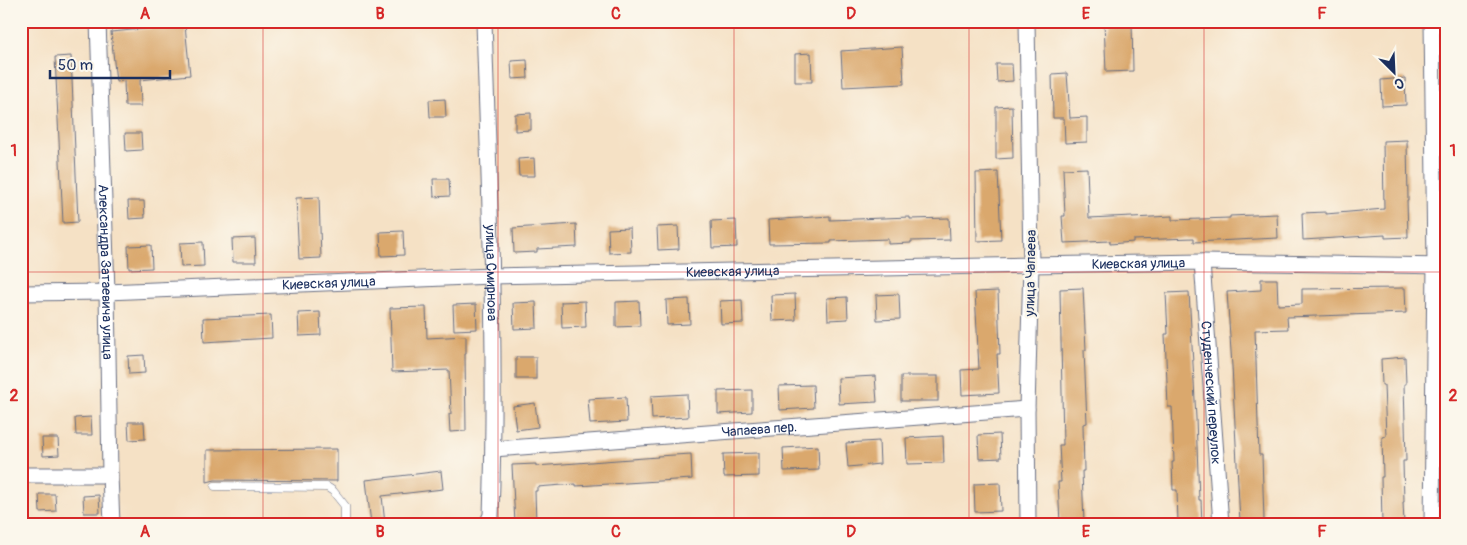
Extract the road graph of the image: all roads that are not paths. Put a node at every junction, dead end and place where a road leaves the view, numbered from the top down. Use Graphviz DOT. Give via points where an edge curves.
graph roads {
  1 [pos="98,21"];
  2 [pos="484,21"];
  3 [pos="1027,21"];
  4 [pos="1432,21"];
  5 [pos="1202,262"];
  6 [pos="1031,265"];
  7 [pos="1440,266"];
  8 [pos="492,276"];
  9 [pos="106,292"];
  10 [pos="21,293"];
  11 [pos="1026,409"];
  12 [pos="494,449"];
  13 [pos="21,475"];
  14 [pos="110,475"];
  15 [pos="215,486"];
  16 [pos="490,521"];
  17 [pos="112,524"];
  18 [pos="346,524"];
  19 [pos="1028,524"];
  20 [pos="1221,524"];
  21 [pos="1432,524"];
  1 -- 9 [label="street, Александра Затаевича улица"];
  2 -- 8 [label="street, улица Смирнова"];
  3 -- 6 [label="street, улица Чапаева"];
  4 -- 7 [label="street"];
  5 -- 6 [label="street, Киевская улица"];
  5 -- 7 [label="street, Киевская улица"];
  5 -- 20 [label="street, Студенческий переулок"];
  6 -- 8 [label="street, Киевская улица"];
  6 -- 11 [label="street, улица Чапаева"];
  7 -- 21 [label="street"];
  8 -- 9 [label="street, Киевская улица"];
  8 -- 12 [label="street, улица Смирнова"];
  9 -- 10 [label="street, Киевская улица"];
  9 -- 14 [label="street, Александра Затаевича улица"];
  11 -- 12 [label="street, Чапаева пер."];
  11 -- 19 [label="street, улица Чапаева"];
  12 -- 16 [label="street, улица Смирнова"];
  13 -- 14 [label="street"];
  14 -- 17 [label="street, Александра Затаевича улица"];
  15 -- 18 [label="lane" via="327,487 345,506"];
}
